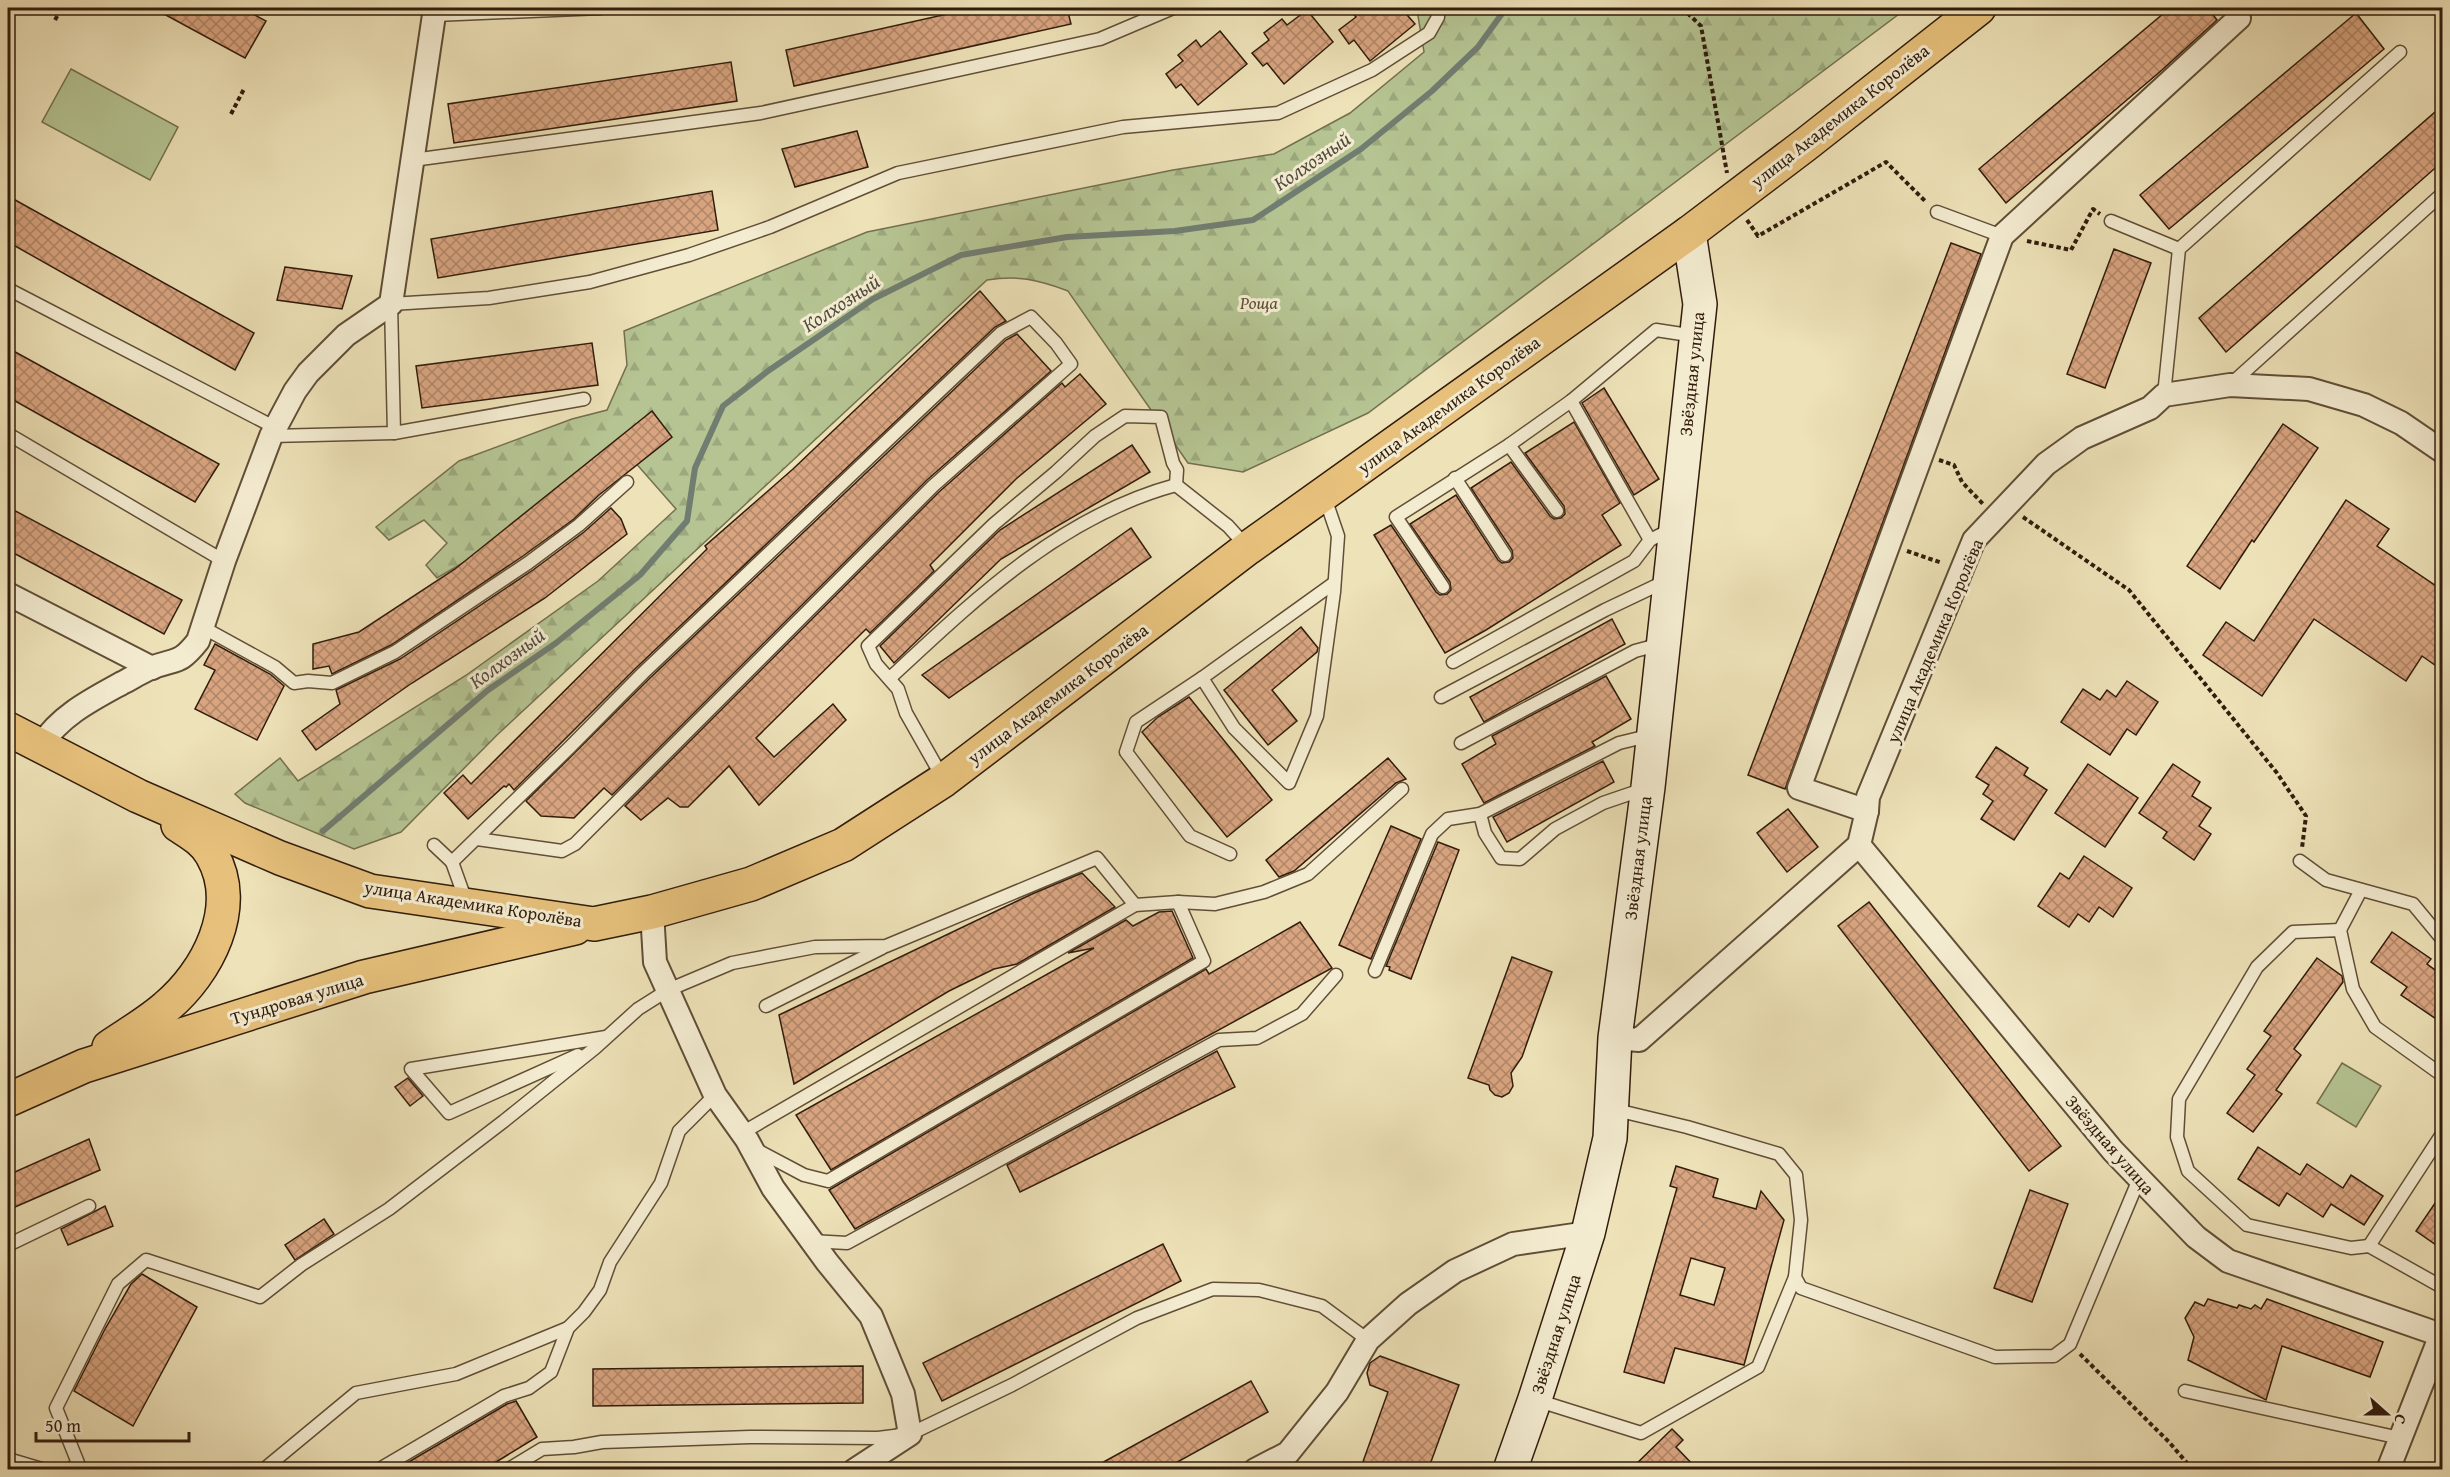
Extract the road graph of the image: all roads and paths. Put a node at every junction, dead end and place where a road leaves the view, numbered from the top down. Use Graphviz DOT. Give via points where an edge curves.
graph roads {
  1 [pos="62,8"];
  2 [pos="601,8"];
  3 [pos="1173,8"];
  4 [pos="1436,8"];
  5 [pos="1682,8"];
  6 [pos="1979,8"];
  7 [pos="435,11"];
  8 [pos="2239,18"];
  9 [pos="55,20"];
  10 [pos="2400,52"];
  11 [pos="244,89"];
  12 [pos="231,114"];
  13 [pos="413,160"];
  14 [pos="2442,194"];
  15 [pos="1732,200"];
  16 [pos="1936,212"];
  17 [pos="2111,221"];
  18 [pos="1689,233"];
  19 [pos="2002,236"];
  20 [pos="2179,249"];
  21 [pos="8,289"];
  22 [pos="391,304"];
  23 [pos="1696,336"];
  24 [pos="2230,385"];
  25 [pos="2164,395"];
  26 [pos="584,399"];
  27 [pos="1571,401"];
  28 [pos="274,432"];
  29 [pos="394,433"];
  30 [pos="8,434"];
  31 [pos="1509,445"];
  32 [pos="2442,450"];
  33 [pos="1932,457"];
  34 [pos="1455,478"];
  35 [pos="627,482"];
  36 [pos="1176,485"];
  37 [pos="1324,494"];
  38 [pos="2007,505"];
  39 [pos="1557,510"];
  40 [pos="1663,534"];
  41 [pos="1889,545"];
  42 [pos="1248,548"];
  43 [pos="1505,555"];
  44 [pos="224,561"];
  45 [pos="1963,570"];
  46 [pos="1670,579"];
  47 [pos="1334,583"];
  48 [pos="1443,587"];
  49 [pos="8,594"];
  50 [pos="204,628"];
  51 [pos="1663,644"];
  52 [pos="1453,662"];
  53 [pos="152,668"];
  54 [pos="890,678"];
  55 [pos="1202,678"];
  56 [pos="1441,697"];
  57 [pos="8,729"];
  58 [pos="1653,734"];
  59 [pos="1461,743"];
  60 [pos="41,745"];
  61 [pos="944,780"];
  62 [pos="1648,787"];
  63 [pos="1402,789"];
  64 [pos="138,795"];
  65 [pos="1867,811"];
  66 [pos="1479,814"];
  67 [pos="477,839"];
  68 [pos="434,845"];
  69 [pos="1859,845"];
  70 [pos="1230,854"];
  71 [pos="2300,861"];
  72 [pos="452,862"];
  73 [pos="2361,890"];
  74 [pos="1178,902"];
  75 [pos="468,905"];
  76 [pos="1135,905"];
  77 [pos="652,912"];
  78 [pos="594,924"];
  79 [pos="2340,930"];
  80 [pos="2442,939"];
  81 [pos="886,946"];
  82 [pos="1375,971"];
  83 [pos="1336,975"];
  84 [pos="668,990"];
  85 [pos="765,1006"];
  86 [pos="607,1037"];
  87 [pos="1615,1038"];
  88 [pos="595,1048"];
  89 [pos="84,1066"];
  90 [pos="2442,1075"];
  91 [pos="715,1095"];
  92 [pos="8,1100"];
  93 [pos="1612,1109"];
  94 [pos="2442,1134"];
  95 [pos="746,1140"];
  96 [pos="2139,1179"];
  97 [pos="89,1206"];
  98 [pos="1588,1233"];
  99 [pos="812,1241"];
  100 [pos="8,1245"];
  101 [pos="2369,1246"];
  102 [pos="1795,1276"];
  103 [pos="2442,1287"];
  104 [pos="568,1328"];
  105 [pos="2441,1333"];
  106 [pos="1368,1340"];
  107 [pos="2070,1344"];
  108 [pos="2185,1391"];
  109 [pos="1535,1399"];
  110 [pos="910,1434"];
  111 [pos="2400,1438"];
  112 [pos="8,1460"];
  113 [pos="78,1467"];
  114 [pos="45,1470"];
  115 [pos="263,1470"];
  116 [pos="378,1470"];
  117 [pos="507,1470"];
  118 [pos="855,1470"];
  119 [pos="1255,1470"];
  120 [pos="1510,1470"];
  121 [pos="2193,1470"];
  122 [pos="2388,1470"];
  1 -- 9 [label="path"];
  2 -- 7 [label="lane"];
  3 -- 13 [label="lane" via="1100,39 761,113"];
  4 -- 22 [label="lane" via="1438,17 1429,33 1382,64 1278,113 1123,127 898,173 770,227 689,255 590,282 489,298"];
  5 -- 15 [label="path" via="1701,26"];
  6 -- 15 [label="main road, улица Академика Королёва"];
  7 -- 13 [label="street"];
  8 -- 19 [label="street"];
  10 -- 20 [label="lane"];
  11 -- 12 [label="path"];
  13 -- 22 [label="street"];
  14 -- 24 [label="lane"];
  15 -- 16 [label="path" via="1758,236 1886,162"];
  15 -- 18 [label="main road, улица Академика Королёва"];
  16 -- 19 [label="lane"];
  17 -- 19 [label="path" via="2092,209 2071,250"];
  17 -- 20 [label="lane"];
  18 -- 23 [label="street, Звёздная улица" via="1700,304"];
  18 -- 37 [label="main road, улица Академика Королёва"];
  19 -- 41 [label="street"];
  20 -- 25 [label="lane"];
  21 -- 28 [label="lane"];
  22 -- 28 [label="street" via="346,335 308,373"];
  22 -- 29 [label="lane"];
  23 -- 27 [label="lane" via="1656,330"];
  23 -- 40 [label="street, Звёздная улица"];
  24 -- 25 [label="street, улица Академика Королёва"];
  24 -- 32 [label="street, улица Академика Королёва" via="2309,389 2364,405"];
  25 -- 38 [label="street, улица Академика Королёва" via="2150,408 2082,438 2046,464"];
  26 -- 29 [label="lane"];
  27 -- 31 [label="lane"];
  27 -- 40 [label="lane"];
  28 -- 29 [label="lane"];
  28 -- 44 [label="street"];
  30 -- 44 [label="lane"];
  31 -- 34 [label="lane"];
  31 -- 39 [label="lane"];
  33 -- 38 [label="path" via="1954,465 1962,482 1984,504"];
  34 -- 43 [label="lane"];
  34 -- 48 [label="lane" via="1396,517"];
  35 -- 50 [label="lane" via="528,563 395,652 332,683 294,683 275,667"];
  36 -- 42 [label="lane" via="1228,526"];
  36 -- 54 [label="lane" via="1142,494 1045,545"];
  36 -- 54 [label="lane" via="1177,470 1161,417 1125,416 1095,436 994,524 868,646 876,664"];
  37 -- 42 [label="main road, улица Академика Королёва"];
  37 -- 47 [label="lane" via="1338,536"];
  38 -- 45 [label="street, улица Академика Королёва" via="1974,540"];
  38 -- 71 [label="path" via="2129,590 2277,773 2306,816"];
  40 -- 46 [label="street, Звёздная улица"];
  40 -- 52 [label="lane" via="1634,561"];
  41 -- 45 [label="path"];
  41 -- 65 [label="street" via="1799,788"];
  42 -- 61 [label="main road, улица Академика Королёва"];
  44 -- 50 [label="street"];
  45 -- 65 [label="street, улица Академика Королёва" via="1868,797"];
  46 -- 51 [label="street, Звёздная улица"];
  46 -- 56 [label="lane"];
  47 -- 55 [label="lane"];
  47 -- 55 [label="lane" via="1317,716 1289,783 1234,728"];
  49 -- 53 [label="street"];
  50 -- 53 [label="street" via="182,658"];
  51 -- 58 [label="street, Звёздная улица"];
  51 -- 59 [label="lane" via="1635,651"];
  53 -- 60 [label="street" via="81,704 51,730"];
  54 -- 61 [label="lane"];
  55 -- 70 [label="lane" via="1136,722 1126,752 1190,836"];
  57 -- 60 [label="main road, улица Академика Королёва"];
  58 -- 62 [label="street, Звёздная улица"];
  58 -- 66 [label="lane" via="1619,743"];
  60 -- 64 [label="main road, улица Академика Королёва"];
  61 -- 77 [label="main road, улица Академика Королёва" via="843,845 751,884"];
  62 -- 66 [label="lane" via="1603,803 1556,829 1520,859 1500,858"];
  62 -- 87 [label="street, Звёздная улица"];
  63 -- 74 [label="lane" via="1308,873 1264,892 1225,902"];
  64 -- 75 [label="main road, улица Академика Королёва" via="280,858 370,891"];
  64 -- 89 [label="main road" via="201,841 212,855 222,885 221,922 204,962 187,986 167,1007"];
  65 -- 69 [label="street, улица Академика Королёва"];
  66 -- 82 [label="lane" via="1448,819 1432,834"];
  67 -- 67 [label="lane" via="643,673 1001,333 1031,318 1056,343 1071,364 933,486 575,844 562,851"];
  67 -- 72 [label="lane"];
  68 -- 72 [label="lane"];
  69 -- 87 [label="street" via="1639,1040"];
  69 -- 96 [label="street, Звёздная улица"];
  71 -- 73 [label="lane" via="2326,880"];
  72 -- 75 [label="lane"];
  73 -- 79 [label="lane"];
  73 -- 80 [label="lane" via="2413,904"];
  74 -- 76 [label="lane"];
  74 -- 95 [label="lane" via="1204,961 828,1181 804,1175"];
  75 -- 78 [label="main road, улица Академика Королёва"];
  76 -- 81 [label="lane" via="1096,858"];
  76 -- 95 [label="lane"];
  77 -- 78 [label="main road, улица Академика Королёва"];
  77 -- 84 [label="street" via="655,962"];
  78 -- 89 [label="main road, Тундровая улица" via="364,977"];
  79 -- 90 [label="lane" via="2353,989 2375,1027"];
  79 -- 101 [label="lane" via="2293,932 2258,967 2179,1099 2177,1137 2188,1171 2247,1225 2351,1248"];
  81 -- 84 [label="lane" via="815,947 732,963"];
  81 -- 85 [label="lane"];
  83 -- 99 [label="lane" via="1302,1014 1257,1038 1219,1040 847,1243"];
  84 -- 86 [label="lane" via="638,1009"];
  84 -- 91 [label="street"];
  86 -- 88 [label="lane"];
  86 -- 88 [label="lane" via="411,1069 448,1113"];
  87 -- 93 [label="street, Звёздная улица"];
  88 -- 113 [label="lane" via="389,1209 260,1297 147,1260 118,1284 56,1408"];
  89 -- 92 [label="main road, Тундровая улица"];
  91 -- 95 [label="street"];
  91 -- 104 [label="lane" via="680,1131 661,1183 610,1262 600,1290"];
  93 -- 98 [label="street, Звёздная улица" via="1610,1138"];
  93 -- 102 [label="lane" via="1779,1154 1796,1175 1801,1220"];
  94 -- 101 [label="lane"];
  95 -- 99 [label="street" via="773,1188"];
  96 -- 105 [label="street, Звёздная улица" via="2196,1237 2228,1261"];
  96 -- 107 [label="lane"];
  97 -- 100 [label="lane"];
  98 -- 106 [label="street" via="1513,1244 1455,1271 1408,1304"];
  98 -- 109 [label="street, Звёздная улица"];
  99 -- 110 [label="street" via="871,1316 903,1394"];
  101 -- 103 [label="lane"];
  102 -- 107 [label="lane" via="1801,1288 1995,1357 2054,1356"];
  102 -- 109 [label="lane" via="1758,1366 1641,1433"];
  104 -- 115 [label="lane" via="456,1374 356,1393"];
  104 -- 116 [label="lane" via="551,1372 529,1388 504,1396"];
  105 -- 111 [label="street"];
  106 -- 110 [label="lane" via="1322,1306 1259,1290 1213,1290 1137,1318"];
  106 -- 119 [label="street" via="1337,1392 1287,1453"];
  107 -- 121 [label="path"];
  108 -- 111 [label="lane"];
  109 -- 120 [label="street, Звёздная улица"];
  110 -- 117 [label="lane" via="878,1438 602,1442 542,1449"];
  110 -- 118 [label="street"];
  111 -- 122 [label="street"];
  112 -- 114 [label="lane"];
}
